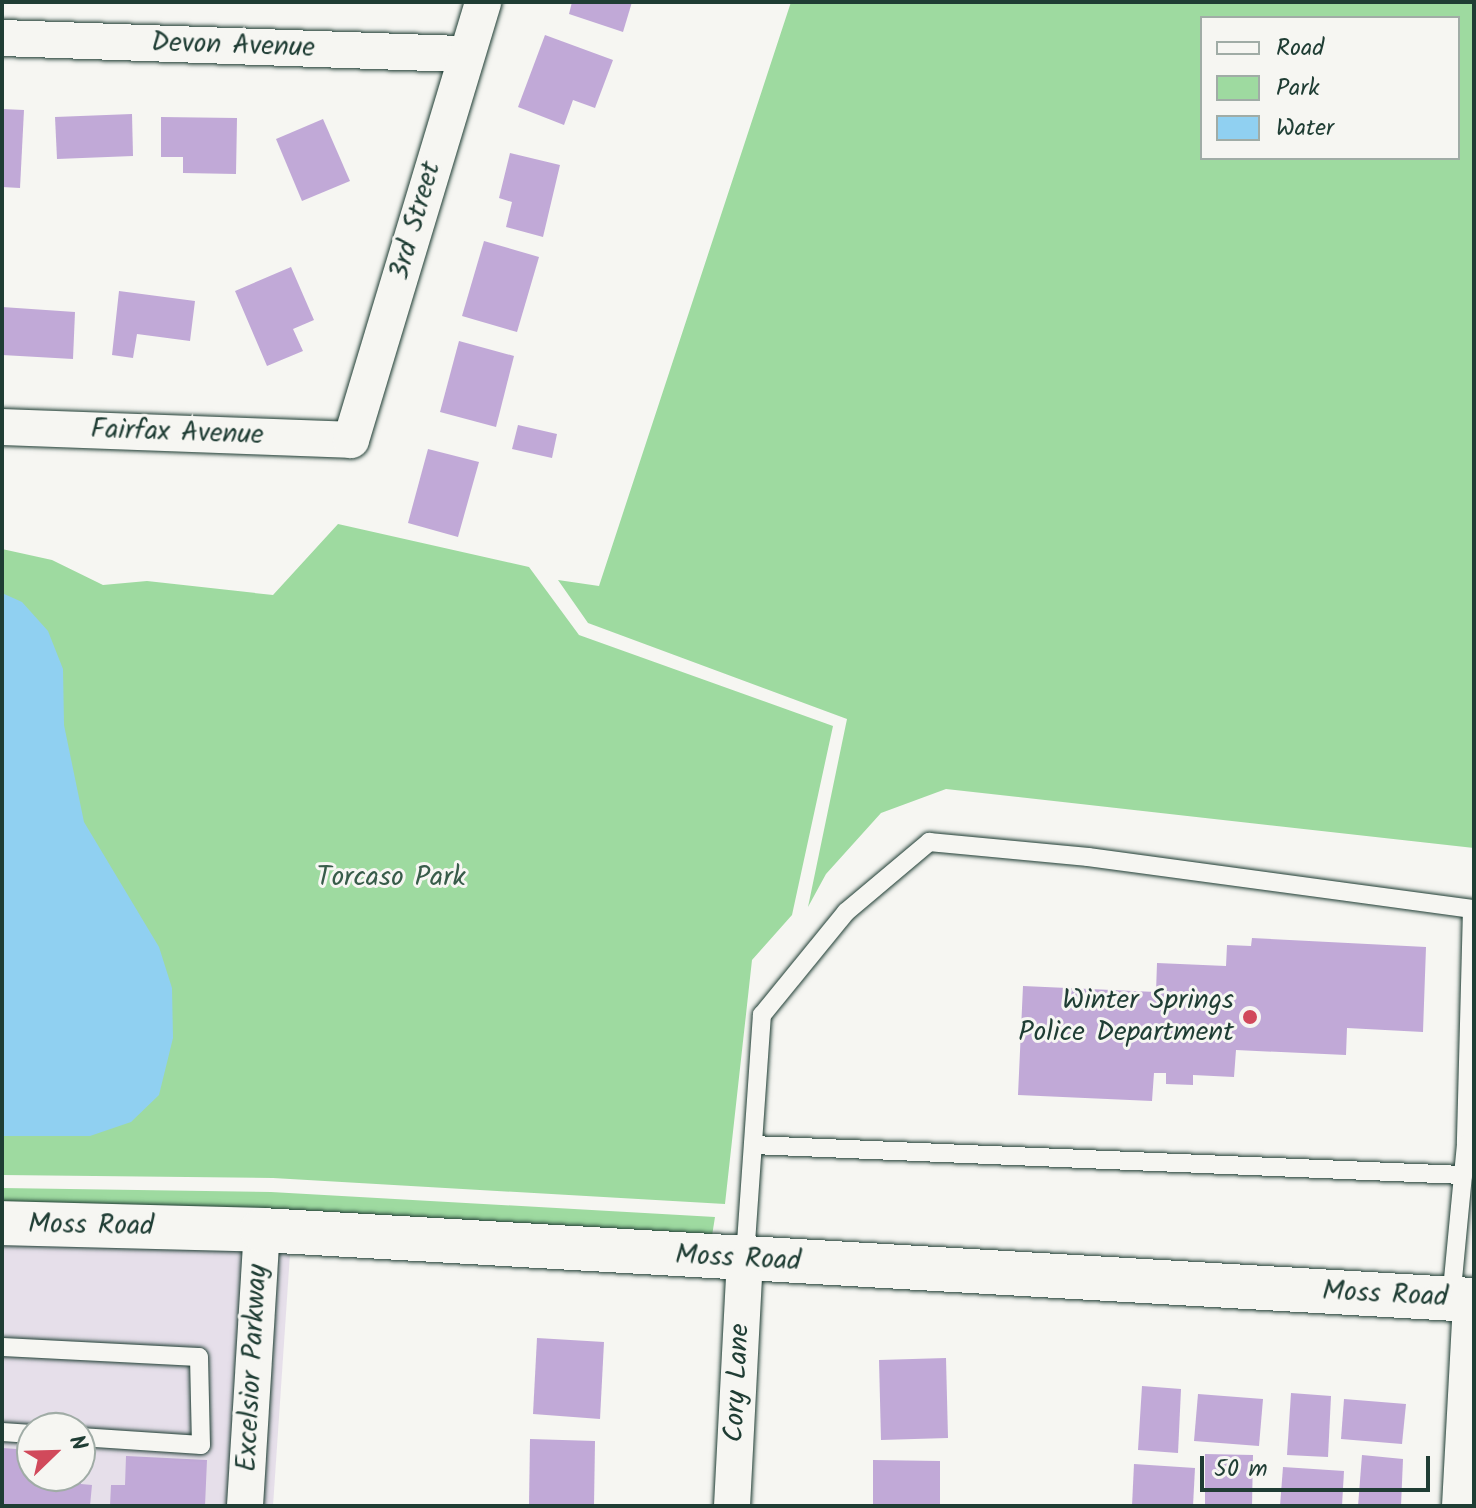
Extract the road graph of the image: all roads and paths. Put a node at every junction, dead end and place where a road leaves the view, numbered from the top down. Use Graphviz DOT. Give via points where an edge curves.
graph roads {
  1 [pos="483,2"];
  2 [pos="2,38"];
  3 [pos="464,54"];
  4 [pos="2,427"];
  5 [pos="351,440"];
  6 [pos="753,1145"];
  7 [pos="1463,1175"];
  8 [pos="2,1223"];
  9 [pos="262,1230"];
  10 [pos="745,1260"];
  11 [pos="1465,1300"];
  12 [pos="2,1347"];
  13 [pos="96,1438"];
  14 [pos="245,1506"];
  15 [pos="732,1506"];
  16 [pos="1460,1506"];
  1 -- 3 [label="street, 3rd Street"];
  2 -- 3 [label="street, Devon Avenue"];
  3 -- 5 [label="street, 3rd Street"];
  4 -- 5 [label="street, Fairfax Avenue"];
  6 -- 7 [label="lane"];
  6 -- 7 [label="lane" via="762,1015 846,912 929,842 1088,857 1472,909"];
  6 -- 10 [label="lane"];
  7 -- 11 [label="lane"];
  8 -- 9 [label="street, Moss Road"];
  9 -- 10 [label="street, Moss Road"];
  9 -- 14 [label="street, Excelsior Parkway"];
  10 -- 11 [label="street, Moss Road"];
  10 -- 15 [label="street, Cory Lane"];
  11 -- 16 [label="street"];
  12 -- 13 [label="lane" via="199,1357 201,1445"];
}
